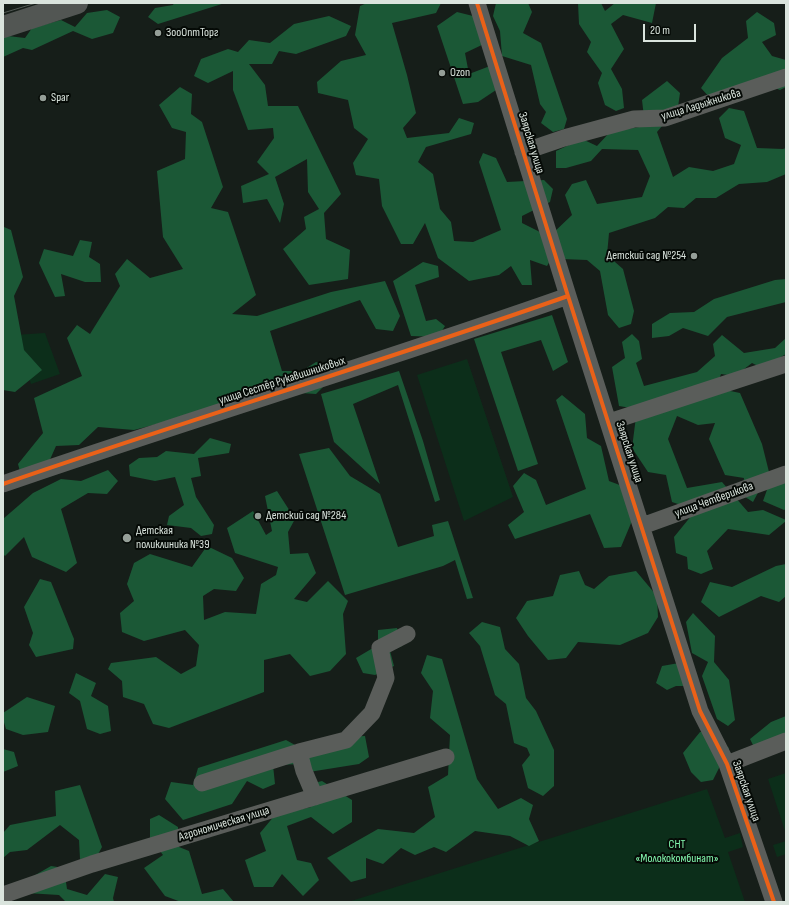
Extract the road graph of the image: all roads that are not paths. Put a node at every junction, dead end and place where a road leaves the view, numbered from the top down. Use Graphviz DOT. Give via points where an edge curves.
graph roads {
  1 [pos="77,3"];
  2 [pos="476,3"];
  3 [pos="3,27"];
  4 [pos="786,77"];
  5 [pos="523,152"];
  6 [pos="568,296"];
  7 [pos="786,364"];
  8 [pos="609,422"];
  9 [pos="786,474"];
  10 [pos="3,484"];
  11 [pos="642,526"];
  12 [pos="407,634"];
  13 [pos="786,741"];
  14 [pos="299,752"];
  15 [pos="446,757"];
  16 [pos="727,764"];
  17 [pos="202,783"];
  18 [pos="315,796"];
  19 [pos="3,895"];
  20 [pos="774,902"];
  1 -- 3 [label="main road"];
  2 -- 5 [label="street, Заярская улица"];
  4 -- 5 [label="street, улица Ладыжникова" via="665,118 634,119"];
  5 -- 6 [label="street, Заярская улица"];
  6 -- 8 [label="street, Заярская улица"];
  6 -- 10 [label="street, улица Сестёр Рукавишниковых"];
  7 -- 8 [label="street"];
  8 -- 11 [label="street, Заярская улица"];
  9 -- 11 [label="street, улица Четверикова"];
  11 -- 16 [label="street, Заярская улица" via="700,711"];
  12 -- 14 [label="street" via="380,648 386,678 372,713 346,740"];
  13 -- 16 [label="street"];
  14 -- 17 [label="street"];
  14 -- 18 [label="street"];
  15 -- 18 [label="street, Агрономическая улица"];
  16 -- 20 [label="street, Заярская улица"];
  18 -- 19 [label="street, Агрономическая улица" via="92,864"];
}
